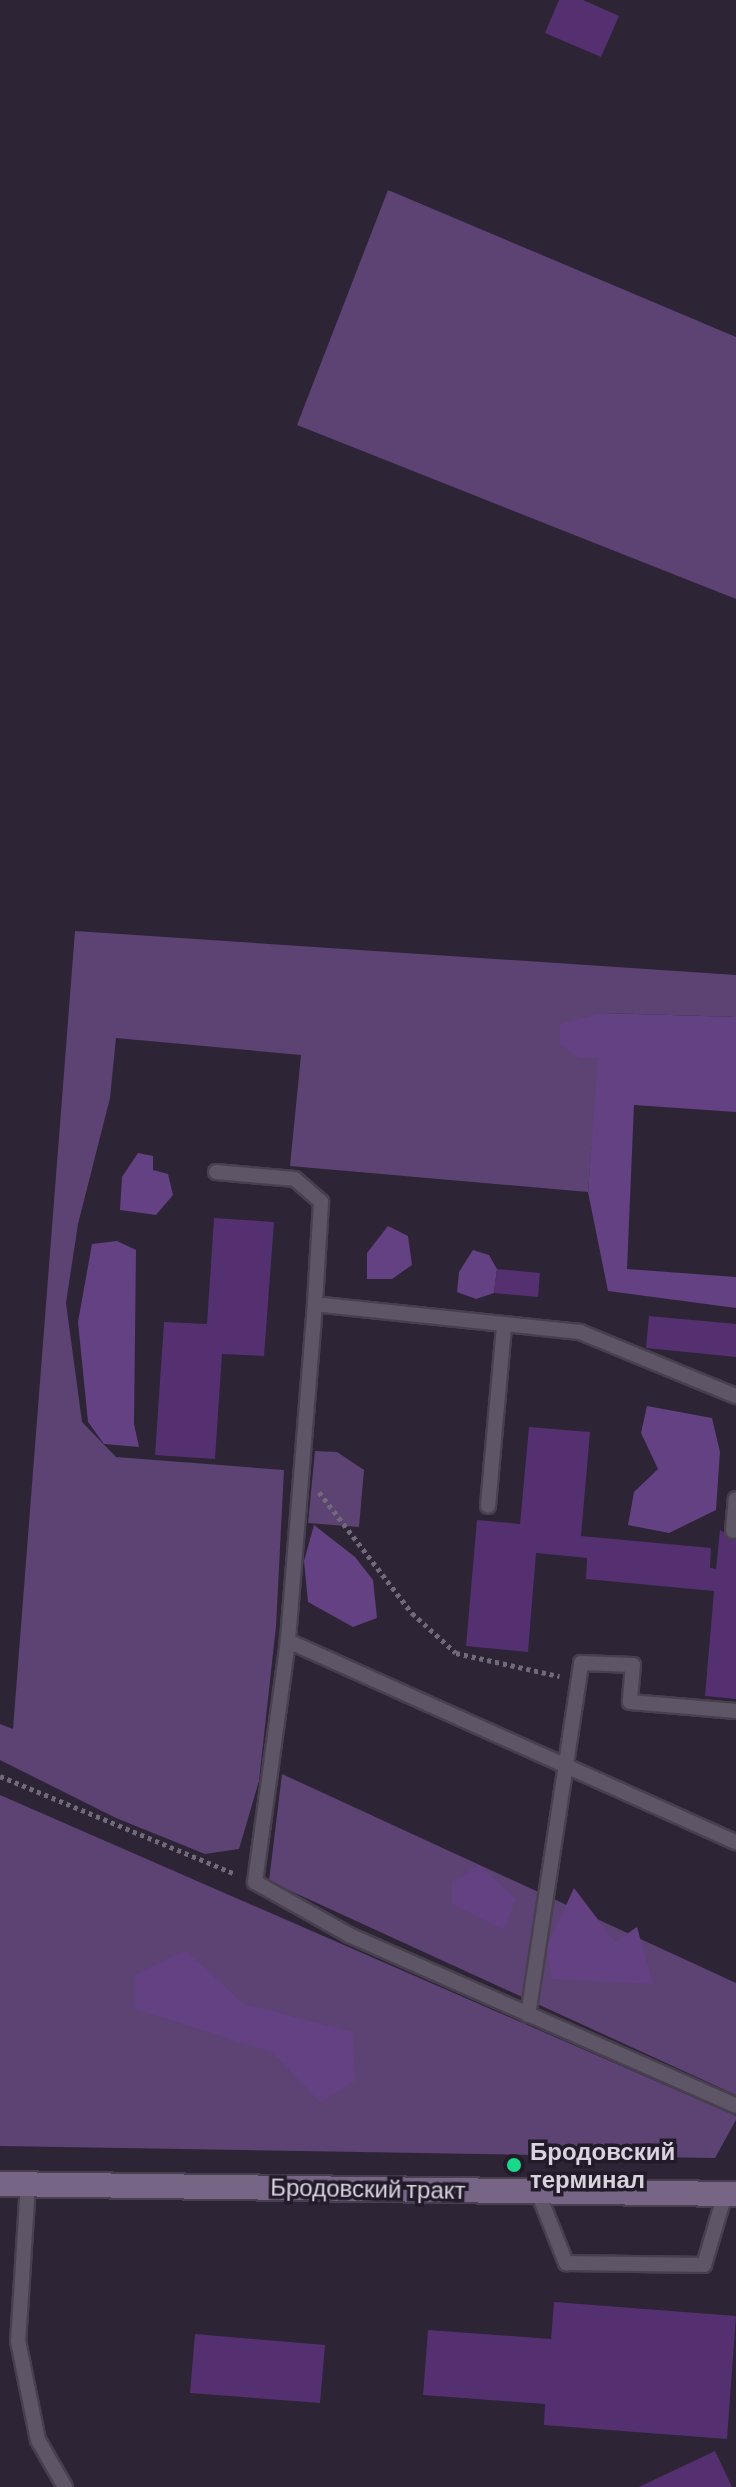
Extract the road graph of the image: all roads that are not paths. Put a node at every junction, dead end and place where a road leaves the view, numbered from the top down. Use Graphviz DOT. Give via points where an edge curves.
graph roads {
  1 [pos="216,1172"];
  2 [pos="315,1304"];
  3 [pos="504,1327"];
  4 [pos="736,1396"];
  5 [pos="736,1499"];
  6 [pos="488,1506"];
  7 [pos="733,1531"];
  8 [pos="288,1641"];
  9 [pos="736,1711"];
  10 [pos="568,1770"];
  11 [pos="736,1842"];
  12 [pos="528,2015"];
  13 [pos="736,2106"];
  14 [pos="0,2184"];
  15 [pos="28,2184"];
  16 [pos="537,2190"];
  17 [pos="730,2194"];
  18 [pos="65,2487"];
  1 -- 2 [label="lane" via="295,1179 321,1202"];
  2 -- 3 [label="lane"];
  2 -- 8 [label="lane"];
  3 -- 4 [label="lane" via="580,1332"];
  3 -- 6 [label="lane"];
  5 -- 7 [label="lane"];
  8 -- 10 [label="lane"];
  8 -- 12 [label="lane" via="255,1882 349,1935"];
  9 -- 10 [label="lane" via="630,1702 633,1665 581,1663"];
  10 -- 11 [label="lane"];
  10 -- 12 [label="lane"];
  12 -- 13 [label="lane"];
  14 -- 15 [label="street, Бродовский тракт"];
  15 -- 16 [label="street, Бродовский тракт"];
  15 -- 18 [label="lane" via="18,2341 38,2440"];
  16 -- 17 [label="street, Бродовский тракт"];
  16 -- 17 [label="lane" via="566,2263 704,2265"];
}
